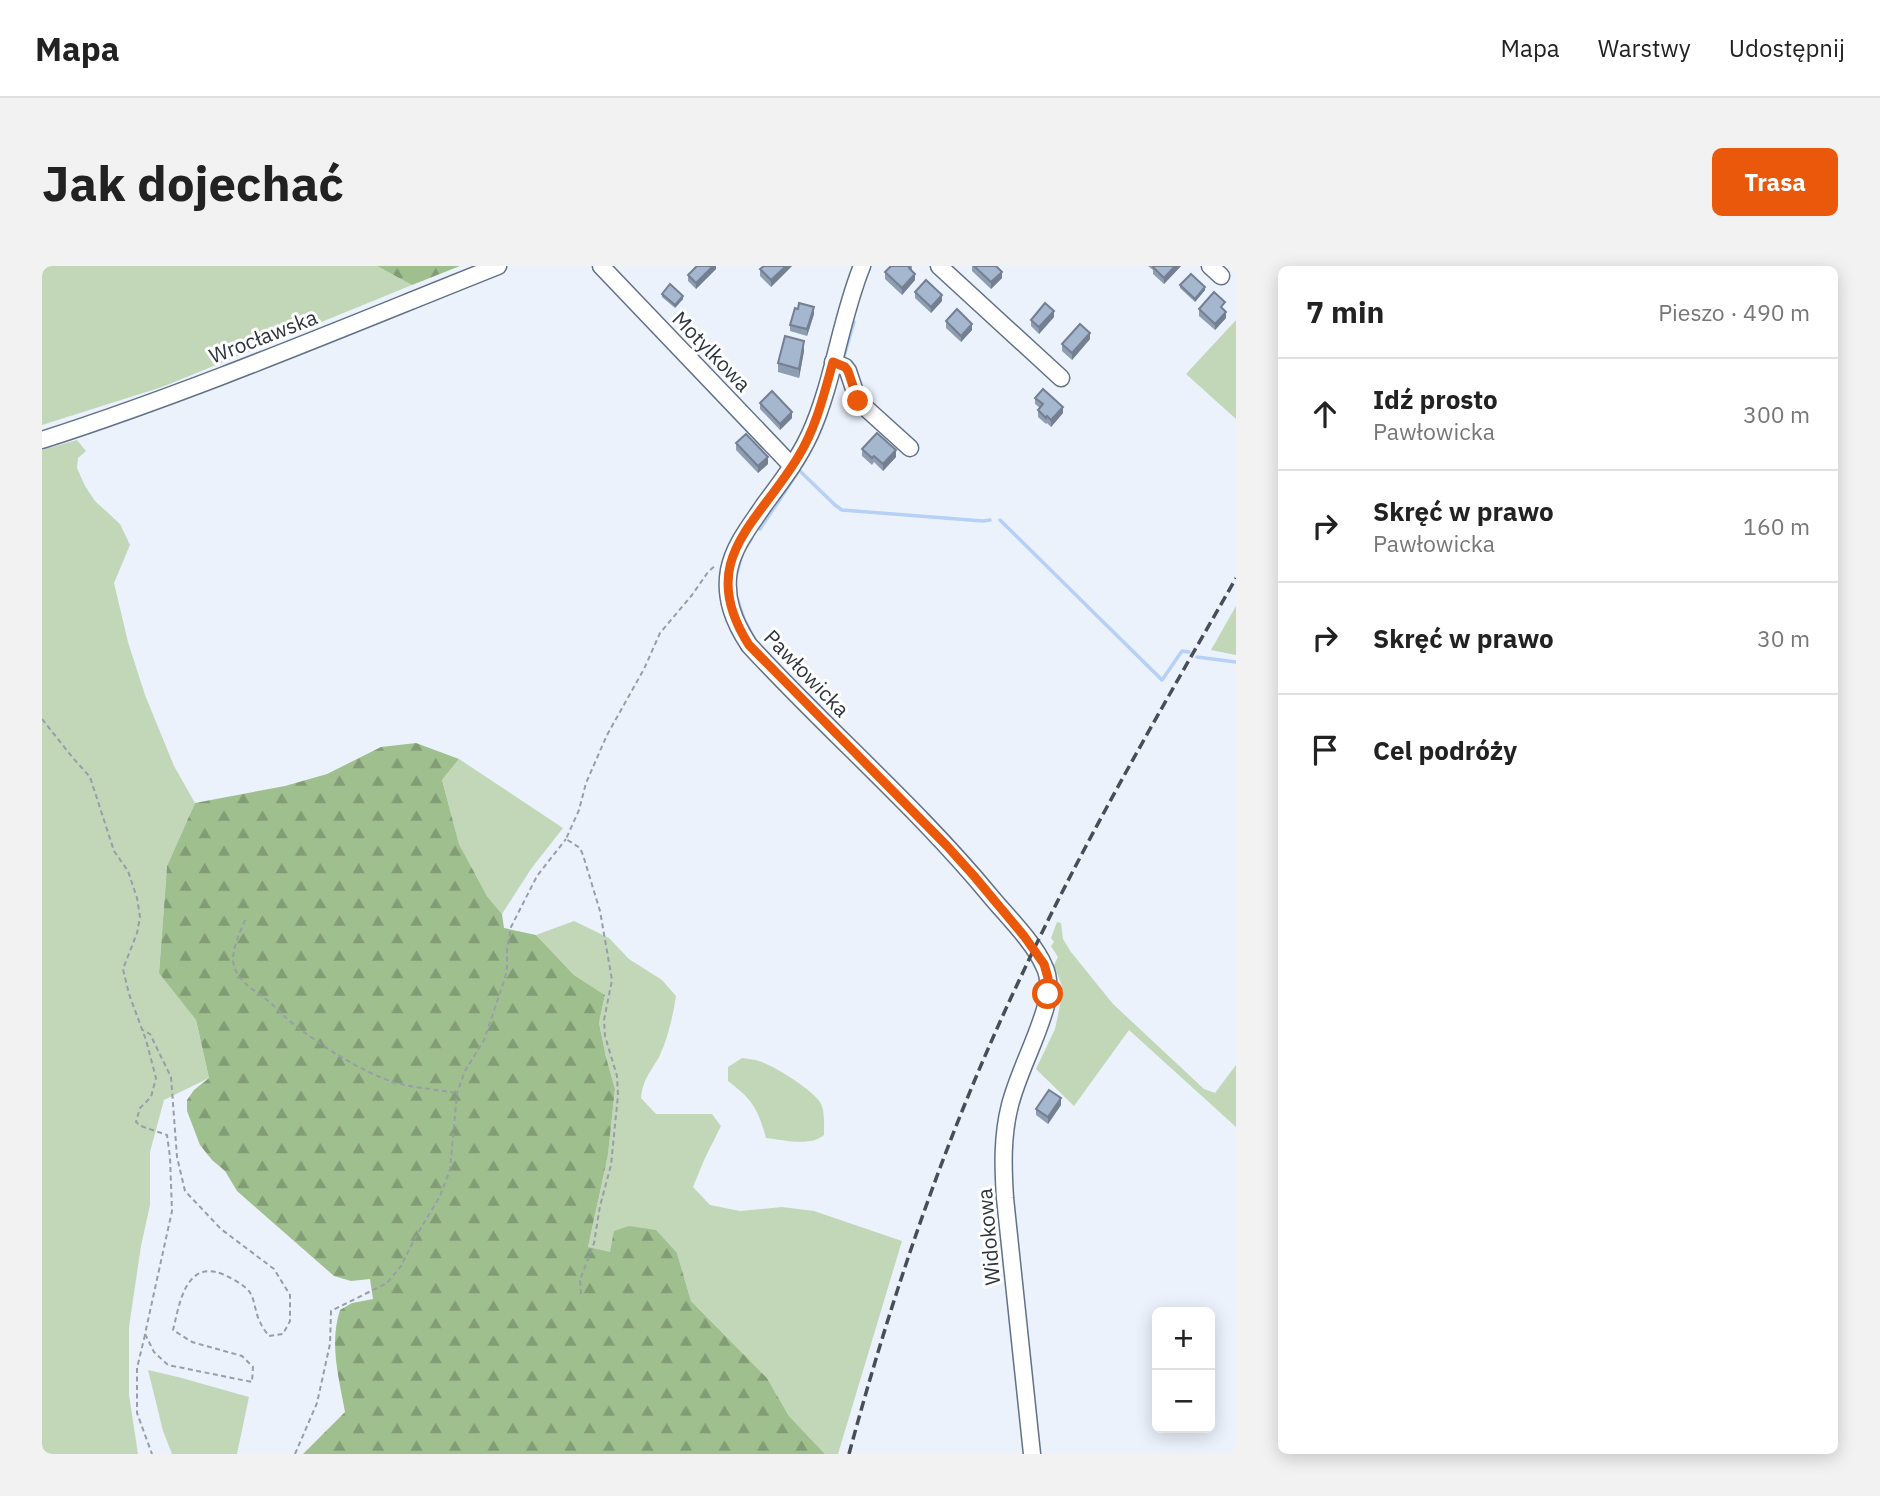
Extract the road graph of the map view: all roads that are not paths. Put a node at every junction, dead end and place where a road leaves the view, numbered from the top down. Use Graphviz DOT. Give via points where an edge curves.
graph roads {
  1 [pos="498,266"];
  2 [pos="601,266"];
  3 [pos="862,266"];
  4 [pos="939,266"];
  5 [pos="833,362"];
  6 [pos="1061,378"];
  7 [pos="42,440"];
  8 [pos="910,448"];
  9 [pos="792,466"];
  10 [pos="1042,1021"];
  11 [pos="1032,1454"];
  1 -- 7 [label="street, Wrocławska" via="102,421"];
  2 -- 9 [label="street, Motylkowa"];
  3 -- 5 [label="street, Pawłowicka"];
  4 -- 6 [label="street"];
  5 -- 8 [label="street" via="848,371 858,401"];
  5 -- 9 [label="street, Pawłowicka" via="814,424"];
  9 -- 10 [label="street, Pawłowicka" via="742,536 730,564 729,603 736,623 749,645 947,846 1040,958 1049,986"];
  10 -- 11 [label="street, Widokowa" via="1010,1104 1003,1157"];
}
